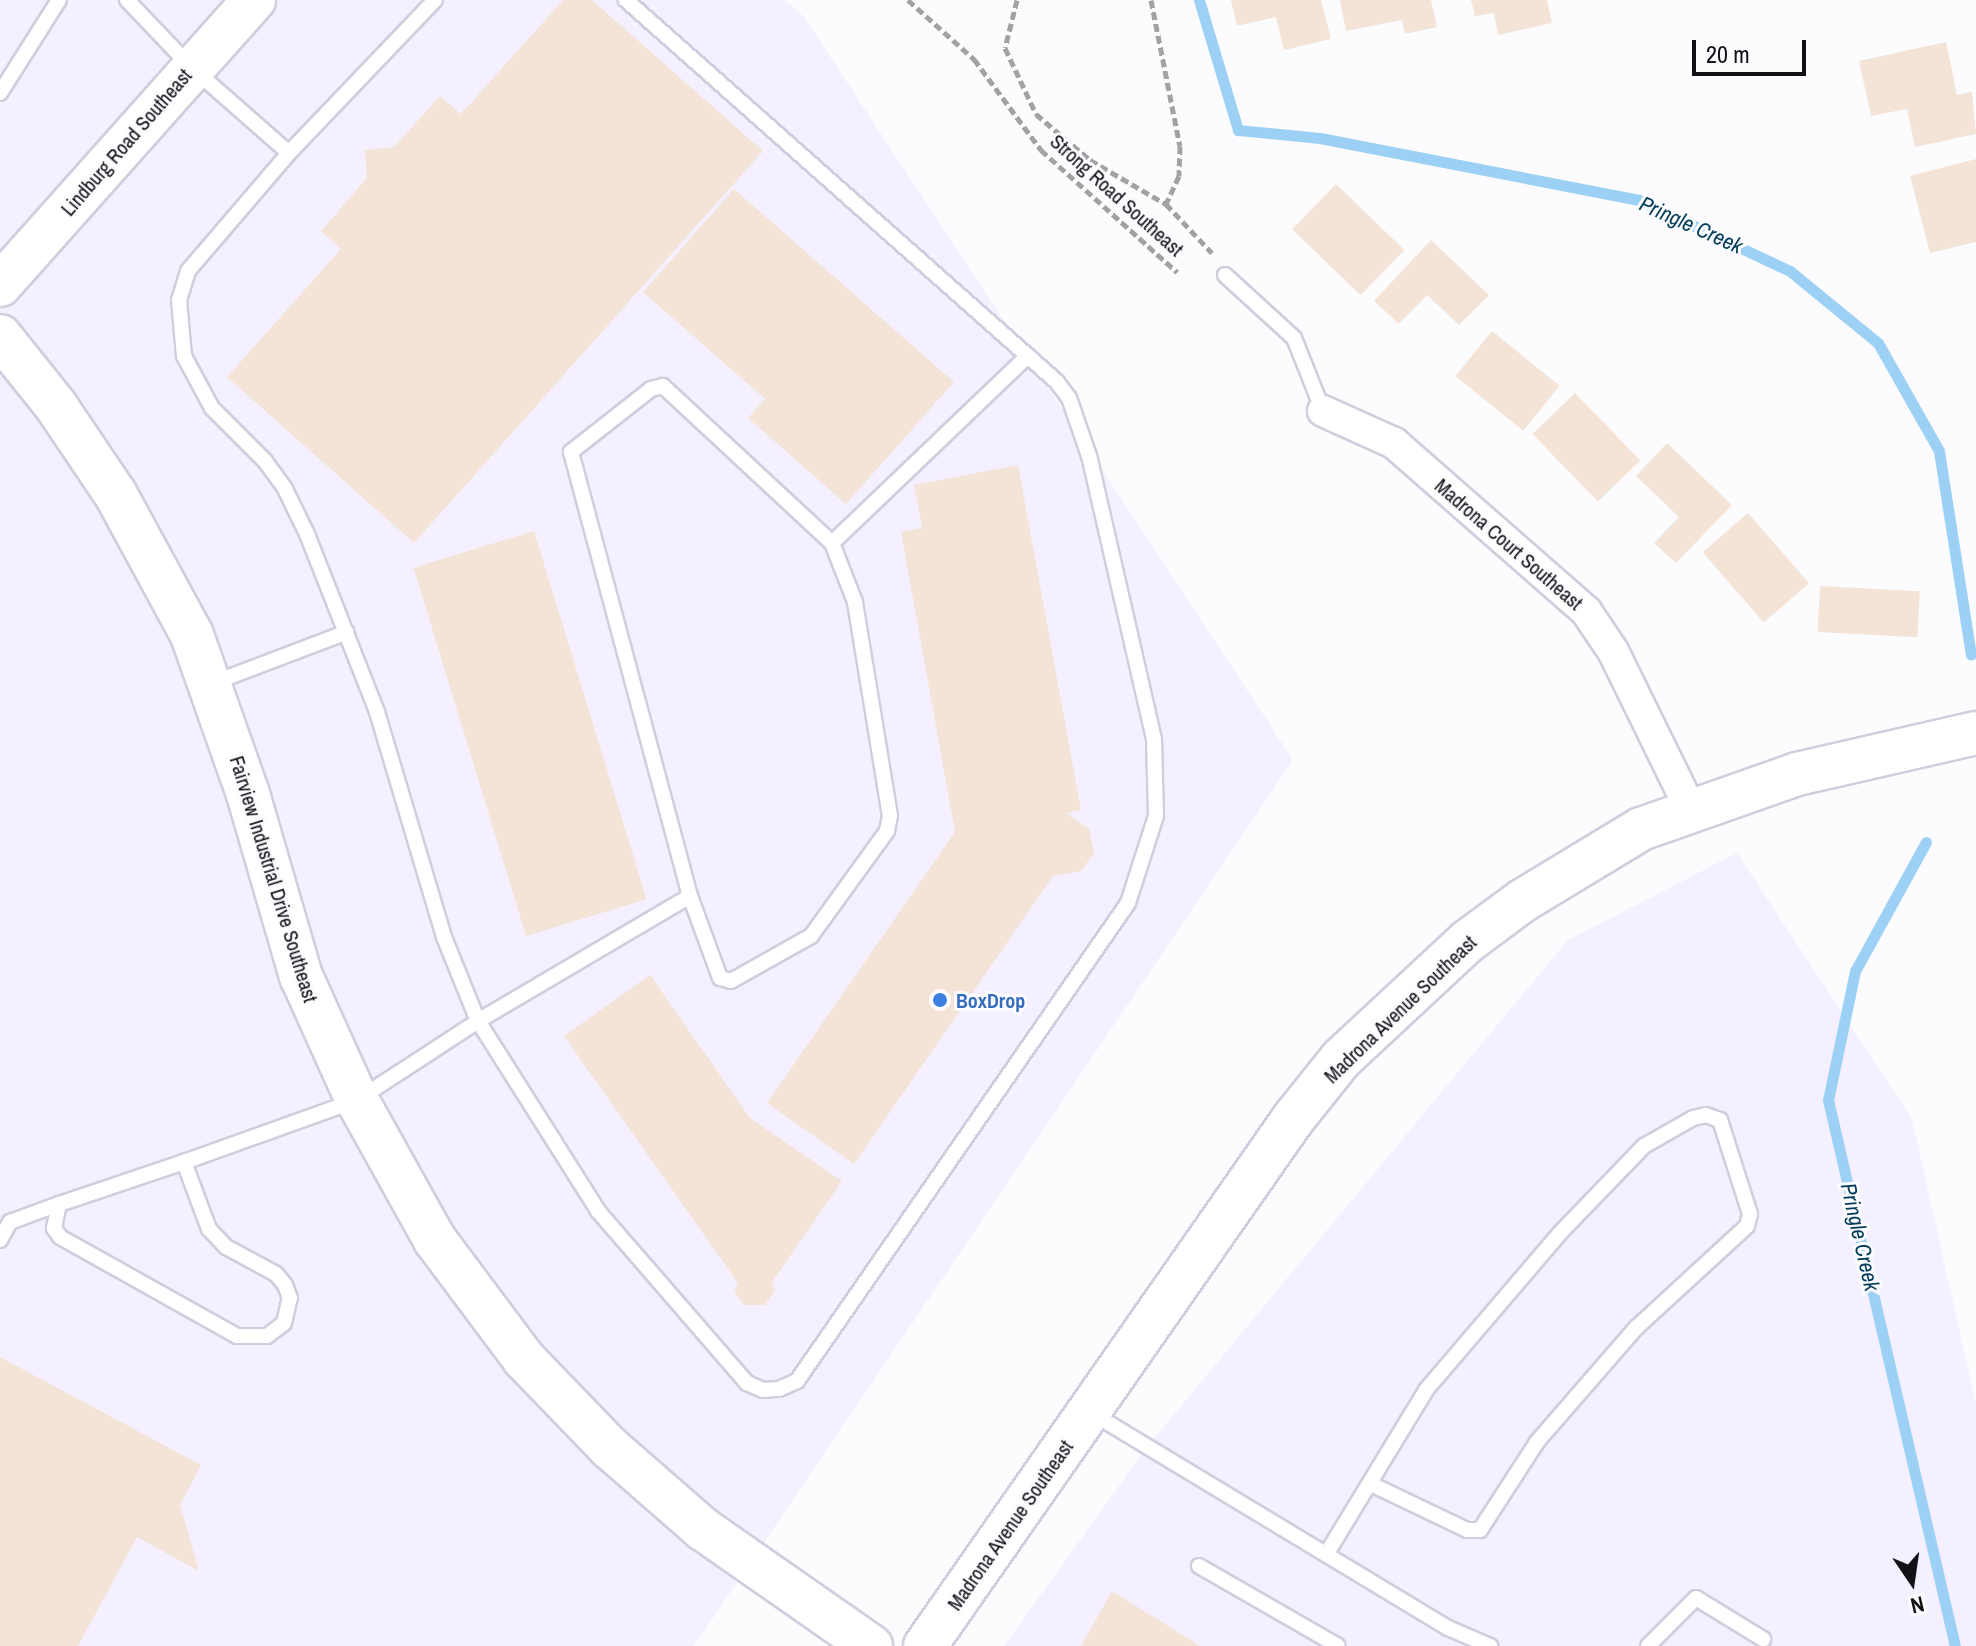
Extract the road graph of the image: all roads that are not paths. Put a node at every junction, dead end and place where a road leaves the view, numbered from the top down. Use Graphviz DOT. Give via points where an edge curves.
graph roads {
  1 [pos="59,0"];
  2 [pos="127,0"];
  3 [pos="254,0"];
  4 [pos="435,0"];
  5 [pos="626,0"];
  6 [pos="191,67"];
  7 [pos="0,93"];
  8 [pos="289,153"];
  9 [pos="1225,275"];
  10 [pos="0,285"];
  11 [pos="0,336"];
  12 [pos="1028,356"];
  13 [pos="1323,411"];
  14 [pos="832,543"];
  15 [pos="347,632"];
  16 [pos="212,684"];
  17 [pos="1976,733"];
  18 [pos="1691,810"];
  19 [pos="690,896"];
  20 [pos="478,1021"];
  21 [pos="357,1100"];
  22 [pos="184,1162"];
  23 [pos="59,1204"];
  24 [pos="0,1240"];
  25 [pos="1089,1411"];
  26 [pos="1371,1484"];
  27 [pos="1327,1553"];
  28 [pos="1199,1566"];
  29 [pos="1763,1639"];
  30 [pos="871,1646"];
  31 [pos="925,1646"];
  32 [pos="1338,1646"];
  33 [pos="1490,1646"];
  34 [pos="1648,1646"];
  1 -- 7 [label="lane"];
  2 -- 6 [label="lane"];
  3 -- 6 [label="main road, Lindburg Road Southeast"];
  4 -- 8 [label="lane"];
  5 -- 12 [label="lane"];
  6 -- 8 [label="lane"];
  6 -- 10 [label="main road, Lindburg Road Southeast"];
  8 -- 15 [label="lane" via="188,271 179,300 179,327 184,356 212,408 285,489"];
  9 -- 13 [label="lane" via="1294,338"];
  11 -- 16 [label="main road, Fairview Industrial Drive Southeast" via="116,495 159,568"];
  12 -- 14 [label="lane"];
  12 -- 20 [label="lane" via="1069,398 1089,456 1154,739 1156,816 1128,903 1099,949 797,1381 763,1390 747,1383 598,1211"];
  13 -- 18 [label="street, Madrona Court Southeast" via="1394,443 1586,611 1613,651"];
  14 -- 19 [label="lane" via="855,602 890,816 887,831 811,936 731,981 720,978"];
  14 -- 19 [label="lane" via="663,386 651,389 571,452"];
  15 -- 16 [label="lane"];
  15 -- 20 [label="lane" via="444,937"];
  16 -- 21 [label="main road, Fairview Industrial Drive Southeast" via="301,976"];
  17 -- 18 [label="main road, Madrona Avenue Southeast" via="1797,774"];
  18 -- 25 [label="main road, Madrona Avenue Southeast" via="1641,829 1522,901 1468,941 1341,1059 1293,1119"];
  19 -- 20 [label="lane"];
  20 -- 21 [label="lane"];
  21 -- 22 [label="lane"];
  21 -- 30 [label="main road, Fairview Industrial Drive Southeast" via="435,1240 554,1391 703,1529"];
  22 -- 23 [label="lane"];
  22 -- 23 [label="lane" via="209,1229 226,1247 276,1274 285,1285 290,1298 284,1323 267,1336 237,1336 60,1237 54,1228"];
  23 -- 24 [label="lane" via="10,1222"];
  25 -- 27 [label="lane"];
  25 -- 31 [label="main road, Madrona Avenue Southeast"];
  26 -- 26 [label="lane" via="1426,1390 1560,1233 1644,1146 1693,1118 1720,1120 1750,1214 1740,1238 1636,1328 1537,1442 1480,1530 1467,1530"];
  26 -- 27 [label="lane"];
  27 -- 33 [label="lane" via="1448,1628"];
  28 -- 32 [label="lane"];
  29 -- 34 [label="lane" via="1696,1598"];
}
